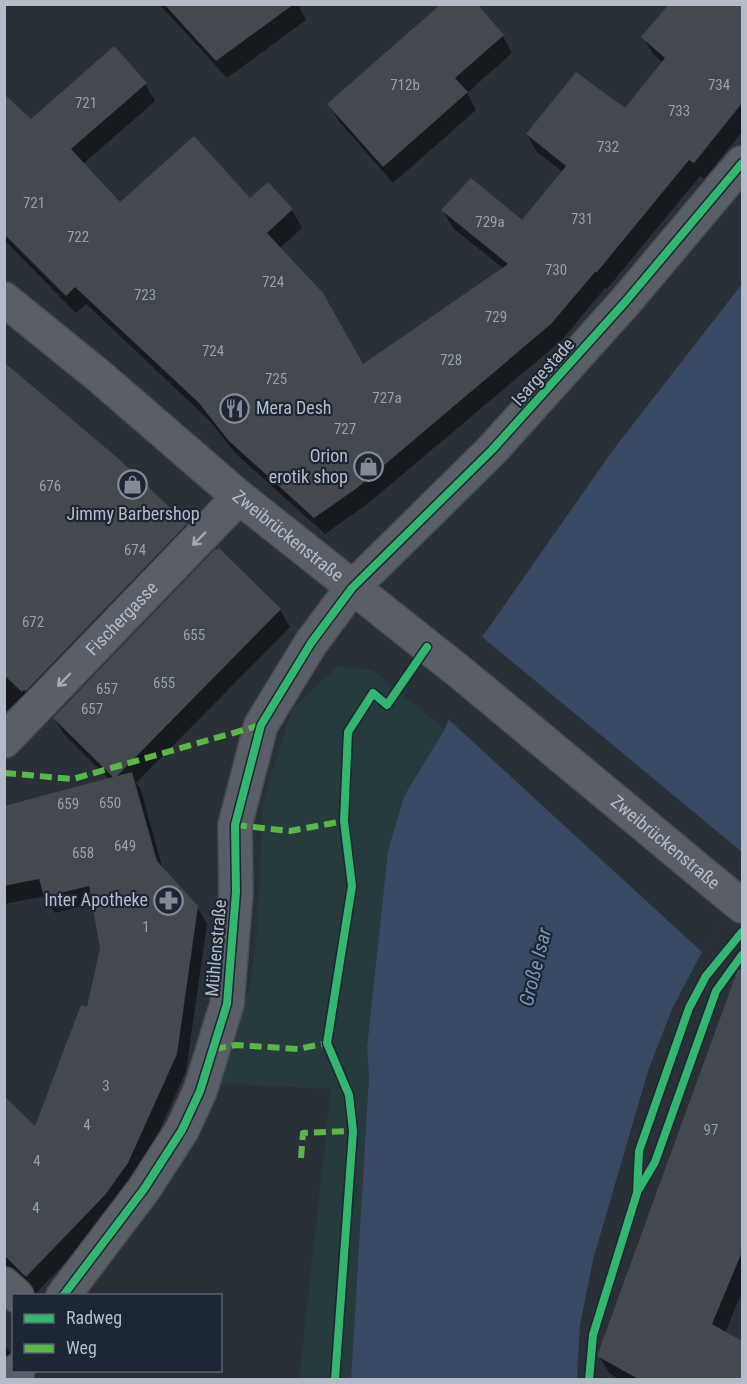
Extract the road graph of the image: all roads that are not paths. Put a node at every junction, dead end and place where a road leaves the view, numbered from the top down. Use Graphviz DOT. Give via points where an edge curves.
graph roads {
  1 [pos="742,163"];
  2 [pos="4,299"];
  3 [pos="239,497"];
  4 [pos="352,588"];
  5 [pos="4,741"];
  6 [pos="739,904"];
  7 [pos="65,1294"];
  1 -- 4 [label="street, Isargestade" via="626,301 492,450"];
  2 -- 3 [label="street, Zweibrückenstraße"];
  3 -- 4 [label="street, Zweibrückenstraße"];
  3 -- 5 [label="street, Fischergasse, one-way"];
  4 -- 6 [label="street, Zweibrückenstraße"];
  4 -- 7 [label="street, Mühlenstraße" via="261,724 235,825 236,892 227,1004 200,1091 182,1130 144,1189"];
}
